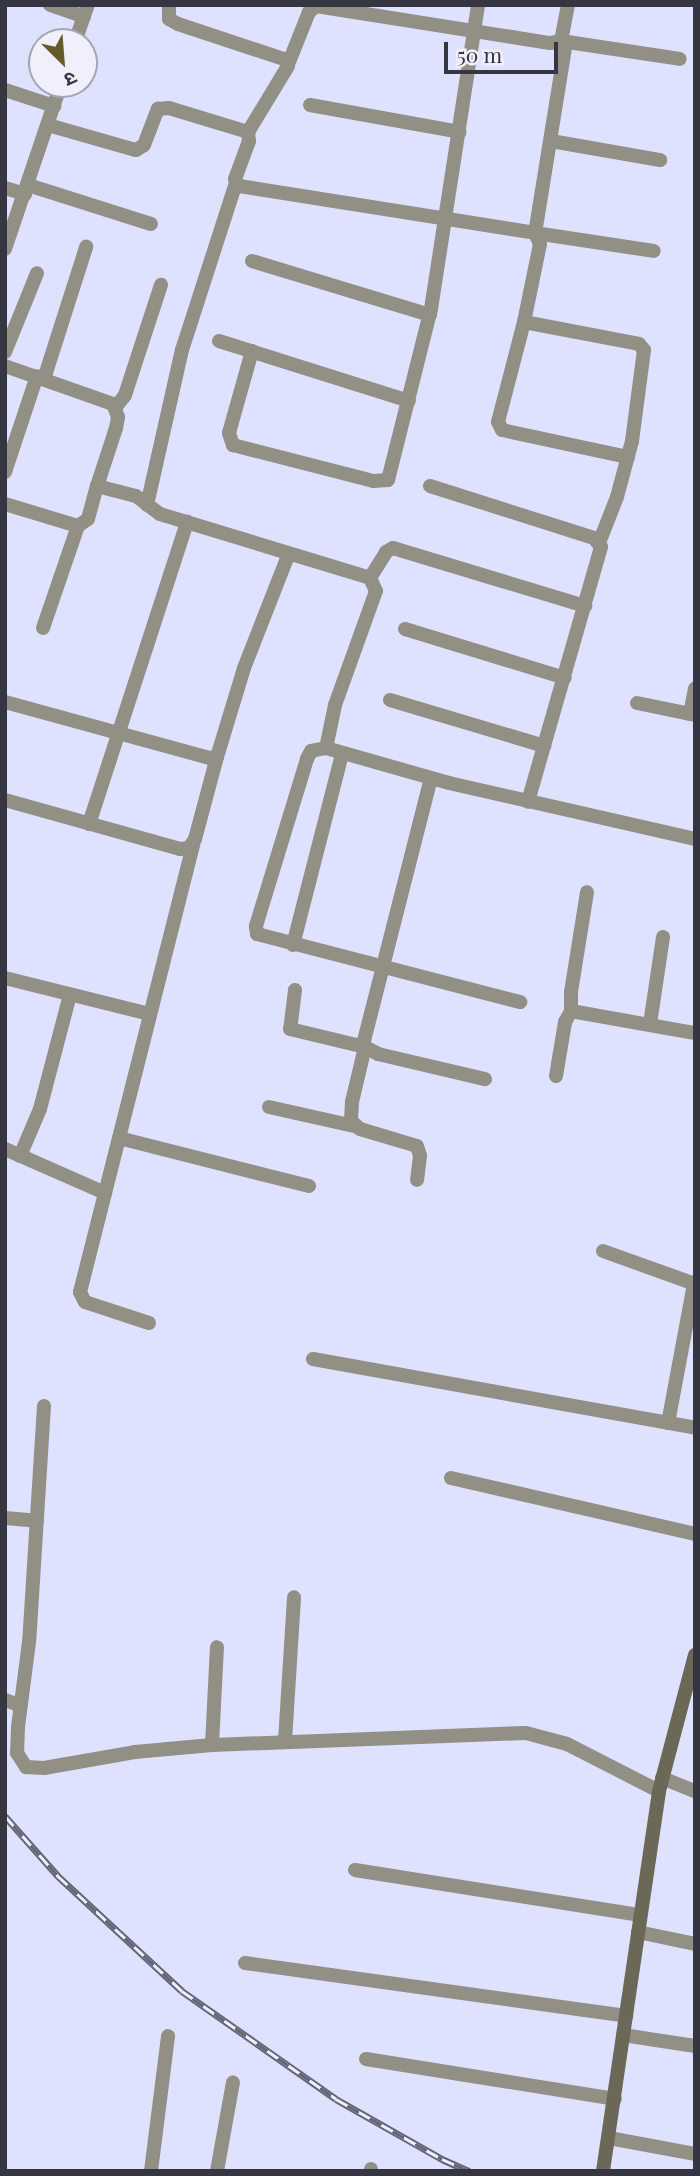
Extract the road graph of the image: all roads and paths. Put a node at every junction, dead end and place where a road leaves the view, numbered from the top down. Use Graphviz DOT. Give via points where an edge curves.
graph roads {
  1 [pos="50,5"];
  2 [pos="169,5"];
  3 [pos="478,5"];
  4 [pos="568,5"];
  5 [pos="86,11"];
  6 [pos="80,28"];
  7 [pos="475,30"];
  8 [pos="564,41"];
  9 [pos="680,59"];
  10 [pos="289,62"];
  11 [pos="5,90"];
  12 [pos="57,98"];
  13 [pos="310,105"];
  14 [pos="54,106"];
  15 [pos="48,125"];
  16 [pos="248,132"];
  17 [pos="460,132"];
  18 [pos="551,141"];
  19 [pos="660,160"];
  20 [pos="236,183"];
  21 [pos="5,188"];
  22 [pos="27,190"];
  23 [pos="447,219"];
  24 [pos="151,224"];
  25 [pos="535,233"];
  26 [pos="86,247"];
  27 [pos="5,249"];
  28 [pos="654,251"];
  29 [pos="252,261"];
  30 [pos="37,273"];
  31 [pos="162,285"];
  32 [pos="430,315"];
  33 [pos="524,322"];
  34 [pos="219,341"];
  35 [pos="252,351"];
  36 [pos="5,352"];
  37 [pos="5,366"];
  38 [pos="41,378"];
  39 [pos="409,401"];
  40 [pos="115,408"];
  41 [pos="628,457"];
  42 [pos="5,472"];
  43 [pos="97,485"];
  44 [pos="430,486"];
  45 [pos="5,504"];
  46 [pos="147,505"];
  47 [pos="187,522"];
  48 [pos="78,526"];
  49 [pos="599,542"];
  50 [pos="289,553"];
  51 [pos="370,578"];
  52 [pos="585,606"];
  53 [pos="43,628"];
  54 [pos="405,629"];
  55 [pos="565,678"];
  56 [pos="695,688"];
  57 [pos="390,700"];
  58 [pos="5,702"];
  59 [pos="637,702"];
  60 [pos="692,714"];
  61 [pos="121,732"];
  62 [pos="544,747"];
  63 [pos="326,748"];
  64 [pos="342,754"];
  65 [pos="217,757"];
  66 [pos="430,778"];
  67 [pos="5,800"];
  68 [pos="527,802"];
  69 [pos="89,824"];
  70 [pos="695,839"];
  71 [pos="193,844"];
  72 [pos="587,891"];
  73 [pos="663,937"];
  74 [pos="293,945"];
  75 [pos="381,967"];
  76 [pos="5,978"];
  77 [pos="295,990"];
  78 [pos="71,995"];
  79 [pos="520,1002"];
  80 [pos="571,1011"];
  81 [pos="149,1014"];
  82 [pos="650,1024"];
  83 [pos="695,1032"];
  84 [pos="365,1046"];
  85 [pos="556,1076"];
  86 [pos="485,1079"];
  87 [pos="269,1107"];
  88 [pos="354,1126"];
  89 [pos="120,1138"];
  90 [pos="5,1149"];
  91 [pos="20,1156"];
  92 [pos="417,1180"];
  93 [pos="309,1185"];
  94 [pos="105,1193"];
  95 [pos="603,1251"];
  96 [pos="694,1284"];
  97 [pos="149,1324"];
  98 [pos="313,1359"];
  99 [pos="44,1406"];
  100 [pos="668,1423"];
  101 [pos="695,1429"];
  102 [pos="451,1478"];
  103 [pos="5,1518"];
  104 [pos="37,1521"];
  105 [pos="695,1534"];
  106 [pos="294,1597"];
  107 [pos="217,1647"];
  108 [pos="695,1655"];
  109 [pos="12,1703"];
  110 [pos="285,1741"];
  111 [pos="212,1745"];
  112 [pos="661,1785"];
  113 [pos="695,1791"];
  114 [pos="355,1870"];
  115 [pos="640,1914"];
  116 [pos="638,1932"];
  117 [pos="695,1944"];
  118 [pos="245,1963"];
  119 [pos="626,2016"];
  120 [pos="623,2035"];
  121 [pos="167,2036"];
  122 [pos="695,2046"];
  123 [pos="366,2059"];
  124 [pos="233,2082"];
  125 [pos="615,2099"];
  126 [pos="609,2138"];
  127 [pos="695,2154"];
  128 [pos="151,2171"];
  129 [pos="217,2171"];
  130 [pos="603,2171"];
  1 -- 5 [label="street"];
  2 -- 10 [label="street" via="169,19 178,24"];
  3 -- 7 [label="street"];
  4 -- 8 [label="street"];
  5 -- 6 [label="street"];
  7 -- 8 [label="street" via="550,43"];
  7 -- 10 [label="street" via="316,6 309,12"];
  7 -- 17 [label="street"];
  8 -- 9 [label="street"];
  8 -- 18 [label="street"];
  10 -- 16 [label="street"];
  11 -- 14 [label="street"];
  12 -- 14 [label="street"];
  13 -- 17 [label="street"];
  14 -- 15 [label="street"];
  15 -- 16 [label="street" via="136,150 144,145 155,115 163,107"];
  15 -- 22 [label="street"];
  16 -- 20 [label="street"];
  17 -- 23 [label="street"];
  18 -- 19 [label="street"];
  18 -- 25 [label="street"];
  20 -- 23 [label="street"];
  20 -- 46 [label="street" via="182,351"];
  21 -- 22 [label="street"];
  22 -- 24 [label="street"];
  22 -- 27 [label="street"];
  23 -- 25 [label="street"];
  23 -- 32 [label="street"];
  25 -- 28 [label="street"];
  25 -- 33 [label="street" via="540,244"];
  26 -- 38 [label="street"];
  29 -- 32 [label="street"];
  30 -- 36 [label="street"];
  31 -- 40 [label="street" via="125,395"];
  32 -- 39 [label="street"];
  33 -- 41 [label="street" via="642,346"];
  33 -- 41 [label="street" via="498,422 502,430"];
  34 -- 35 [label="street"];
  35 -- 39 [label="street"];
  35 -- 39 [label="street" via="229,433 233,445 384,482 392,475"];
  37 -- 38 [label="street"];
  38 -- 40 [label="street" via="108,401"];
  38 -- 42 [label="street"];
  40 -- 43 [label="street" via="116,428"];
  41 -- 49 [label="street"];
  43 -- 46 [label="street" via="136,496"];
  43 -- 48 [label="street" via="88,519"];
  44 -- 49 [label="street"];
  45 -- 48 [label="street"];
  46 -- 47 [label="street"];
  47 -- 50 [label="street"];
  47 -- 61 [label="street"];
  48 -- 53 [label="street"];
  49 -- 52 [label="street"];
  50 -- 51 [label="street"];
  50 -- 65 [label="street" via="244,668"];
  51 -- 52 [label="street" via="386,552 399,549"];
  51 -- 63 [label="street" via="376,592 335,705"];
  52 -- 55 [label="street"];
  54 -- 55 [label="street"];
  55 -- 62 [label="street"];
  56 -- 60 [label="street"];
  57 -- 62 [label="street"];
  58 -- 61 [label="street"];
  59 -- 60 [label="street"];
  61 -- 65 [label="street"];
  61 -- 69 [label="street"];
  62 -- 68 [label="street"];
  63 -- 64 [label="street"];
  63 -- 74 [label="street" via="312,751 307,759 256,926 260,936"];
  64 -- 66 [label="street"];
  64 -- 74 [label="street"];
  65 -- 71 [label="street"];
  66 -- 68 [label="street"];
  66 -- 75 [label="street"];
  67 -- 69 [label="street"];
  68 -- 70 [label="street"];
  69 -- 71 [label="street" via="180,849"];
  71 -- 81 [label="street"];
  72 -- 80 [label="street"];
  73 -- 82 [label="street"];
  74 -- 75 [label="street"];
  75 -- 79 [label="street"];
  75 -- 84 [label="street"];
  76 -- 78 [label="street"];
  77 -- 84 [label="street" via="290,1029"];
  78 -- 81 [label="street"];
  78 -- 91 [label="street" via="40,1109"];
  80 -- 82 [label="street"];
  80 -- 85 [label="street"];
  81 -- 89 [label="street"];
  82 -- 83 [label="street"];
  84 -- 86 [label="street" via="378,1054"];
  84 -- 88 [label="street" via="350,1115"];
  87 -- 88 [label="street"];
  88 -- 92 [label="street" via="417,1146"];
  89 -- 93 [label="street"];
  89 -- 94 [label="street"];
  90 -- 91 [label="street"];
  91 -- 94 [label="street"];
  94 -- 97 [label="street" via="80,1296 85,1302"];
  95 -- 96 [label="street"];
  96 -- 100 [label="street"];
  98 -- 100 [label="street"];
  99 -- 104 [label="street"];
  100 -- 101 [label="street"];
  102 -- 105 [label="street"];
  103 -- 104 [label="street"];
  104 -- 109 [label="street" via="29,1642"];
  106 -- 110 [label="street"];
  107 -- 111 [label="street"];
  108 -- 112 [label="main road"];
  109 -- 111 [label="street" via="17,1753 20,1761 33,1769"];
  110 -- 111 [label="street"];
  110 -- 112 [label="street" via="475,1733 539,1735"];
  112 -- 113 [label="street"];
  112 -- 115 [label="main road"];
  114 -- 115 [label="street"];
  115 -- 116 [label="main road"];
  116 -- 117 [label="street"];
  116 -- 119 [label="main road"];
  118 -- 119 [label="street"];
  119 -- 120 [label="main road"];
  120 -- 122 [label="street"];
  120 -- 125 [label="main road"];
  121 -- 128 [label="street"];
  123 -- 125 [label="street"];
  124 -- 129 [label="street"];
  125 -- 126 [label="main road"];
  126 -- 127 [label="street"];
  126 -- 130 [label="main road"];
}
